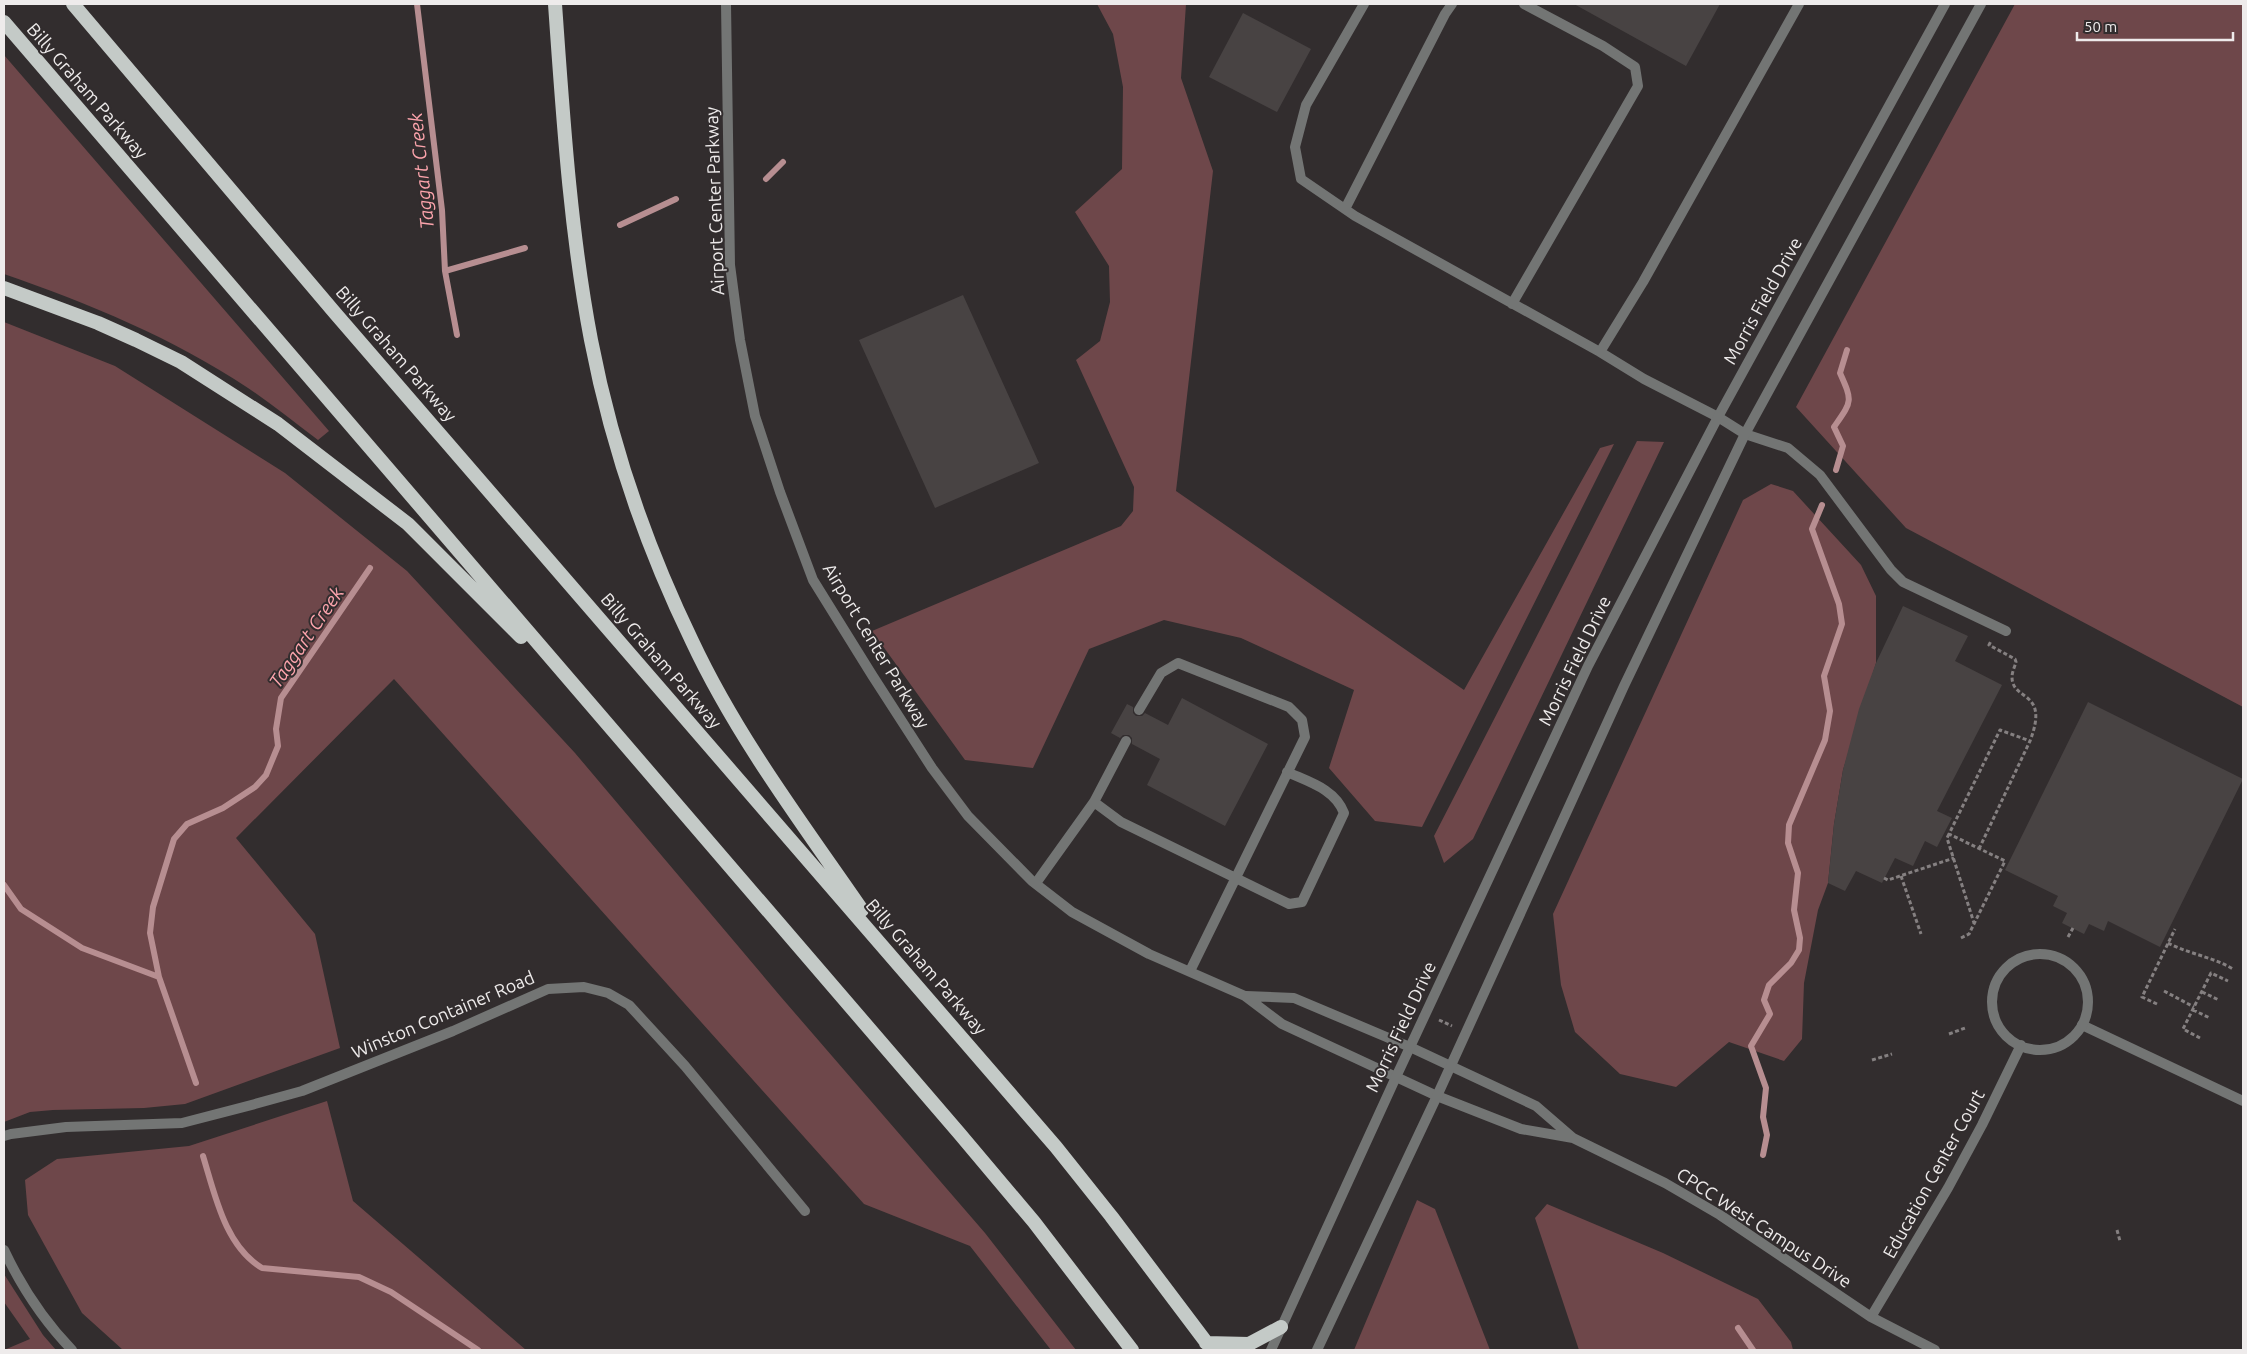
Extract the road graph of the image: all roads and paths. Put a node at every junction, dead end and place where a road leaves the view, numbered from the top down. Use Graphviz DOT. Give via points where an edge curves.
graph roads {
  1 [pos="73,4"];
  2 [pos="555,4"];
  3 [pos="726,4"];
  4 [pos="1364,4"];
  5 [pos="1452,4"];
  6 [pos="1524,4"];
  7 [pos="1799,4"];
  8 [pos="1945,4"];
  9 [pos="1981,4"];
  10 [pos="4,22"];
  11 [pos="1345,209"];
  12 [pos="4,288"];
  13 [pos="1512,304"];
  14 [pos="1600,352"];
  15 [pos="1718,417"];
  16 [pos="1745,434"];
  17 [pos="2006,631"];
  18 [pos="1989,645"];
  19 [pos="1139,710"];
  20 [pos="596,713"];
  21 [pos="1126,741"];
  22 [pos="2030,741"];
  23 [pos="1287,772"];
  24 [pos="1094,802"];
  25 [pos="1949,834"];
  26 [pos="1979,848"];
  27 [pos="1954,858"];
  28 [pos="1901,876"];
  29 [pos="1236,877"];
  30 [pos="1884,878"];
  31 [pos="1036,883"];
  32 [pos="1974,924"];
  33 [pos="2073,928"];
  34 [pos="2175,929"];
  35 [pos="1921,934"];
  36 [pos="2068,937"];
  37 [pos="1961,938"];
  38 [pos="2168,943"];
  39 [pos="902,969"];
  40 [pos="2233,969"];
  41 [pos="1190,970"];
  42 [pos="2228,981"];
  43 [pos="2164,992"];
  44 [pos="2202,992"];
  45 [pos="1245,996"];
  46 [pos="2219,1000"];
  47 [pos="2157,1004"];
  48 [pos="2193,1009"];
  49 [pos="2210,1018"];
  50 [pos="1439,1020"];
  51 [pos="2082,1025"];
  52 [pos="1455,1027"];
  53 [pos="1965,1028"];
  54 [pos="1949,1034"];
  55 [pos="2200,1038"];
  56 [pos="2021,1045"];
  57 [pos="1410,1047"];
  58 [pos="1892,1054"];
  59 [pos="1872,1060"];
  60 [pos="1451,1065"];
  61 [pos="1396,1077"];
  62 [pos="1437,1096"];
  63 [pos="2243,1101"];
  64 [pos="4,1136"];
  65 [pos="1573,1138"];
  66 [pos="805,1211"];
  67 [pos="2117,1230"];
  68 [pos="2120,1241"];
  69 [pos="4,1250"];
  70 [pos="1872,1317"];
  71 [pos="1280,1327"];
  72 [pos="1209,1346"];
  73 [pos="72,1350"];
  74 [pos="1132,1350"];
  75 [pos="1271,1350"];
  76 [pos="1317,1350"];
  77 [pos="1935,1350"];
  1 -- 39 [label="highway, Billy Graham Parkway"];
  2 -- 39 [label="highway" via="578,256 591,340 608,415 631,493 692,643 742,734"];
  3 -- 31 [label="street, Airport Center Parkway" via="730,265 755,416 780,492 813,580 932,768 968,816"];
  4 -- 11 [label="street" via="1306,104 1295,147 1301,179"];
  5 -- 11 [label="street"];
  6 -- 13 [label="street" via="1635,67 1638,86"];
  7 -- 14 [label="street" via="1643,282"];
  8 -- 15 [label="street, Morris Field Drive"];
  9 -- 16 [label="street"];
  10 -- 20 [label="highway, Billy Graham Parkway"];
  11 -- 13 [label="street"];
  12 -- 20 [label="highway" via="98,322 145,344 233,394 294,435 408,524"];
  13 -- 14 [label="street"];
  14 -- 15 [label="street"];
  15 -- 16 [label="street"];
  15 -- 57 [label="street, Morris Field Drive" via="1588,666"];
  16 -- 17 [label="street" via="1788,448 1820,475 1903,582"];
  16 -- 60 [label="street" via="1624,686"];
  18 -- 22 [label="path" via="2012,656 2016,662 2012,676 2014,684 2029,698 2037,715"];
  19 -- 23 [label="street" via="1161,673 1178,663 1289,707 1302,720 1305,737"];
  20 -- 74 [label="highway, Billy Graham Parkway" via="1034,1222"];
  21 -- 24 [label="street"];
  22 -- 25 [label="path" via="2000,730"];
  22 -- 26 [label="path"];
  23 -- 29 [label="street"];
  23 -- 29 [label="street" via="1331,793 1344,813 1302,902 1289,904"];
  24 -- 29 [label="street" via="1121,822"];
  24 -- 31 [label="street"];
  25 -- 26 [label="path"];
  25 -- 27 [label="path" via="1947,838"];
  26 -- 32 [label="path" via="2004,861"];
  27 -- 28 [label="path"];
  27 -- 32 [label="path"];
  28 -- 30 [label="path"];
  28 -- 35 [label="path"];
  29 -- 41 [label="street"];
  31 -- 41 [label="street, Airport Center Parkway" via="1072,912 1149,954"];
  32 -- 37 [label="path" via="1969,934"];
  33 -- 36 [label="path"];
  34 -- 38 [label="path"];
  38 -- 40 [label="path"];
  38 -- 47 [label="path" via="2142,997"];
  39 -- 72 [label="highway, Billy Graham Parkway" via="1056,1147"];
  41 -- 45 [label="street, Airport Center Parkway"];
  42 -- 44 [label="path" via="2211,973"];
  43 -- 48 [label="path"];
  44 -- 46 [label="path"];
  44 -- 48 [label="path"];
  45 -- 57 [label="street, Airport Center Parkway" via="1294,998"];
  45 -- 61 [label="street, Airport Center Parkway" via="1282,1024"];
  48 -- 49 [label="path"];
  48 -- 55 [label="path" via="2183,1029"];
  50 -- 52 [label="path"];
  51 -- 56 [label="street" via="2059,1045 2044,1049"];
  51 -- 56 [label="street" via="2087,1010 2087,994 2073,967 2059,958 2044,954 2028,955 2014,961 2002,972 1994,986 1992,1002 1994,1018 2002,1032"];
  51 -- 63 [label="street"];
  53 -- 54 [label="path"];
  56 -- 70 [label="street, Education Center Court" via="1952,1180"];
  57 -- 60 [label="street, CPCC West Campus Drive"];
  57 -- 61 [label="street, Morris Field Drive"];
  58 -- 59 [label="path"];
  60 -- 62 [label="street"];
  60 -- 65 [label="street, CPCC West Campus Drive" via="1536,1106"];
  61 -- 62 [label="street, Airport Center Parkway"];
  61 -- 71 [label="street, Morris Field Drive"];
  62 -- 65 [label="street, CPCC West Campus Drive" via="1521,1129"];
  62 -- 76 [label="street"];
  64 -- 66 [label="street, Winston Container Road" via="66,1127 182,1123 246,1107 302,1091 548,989 584,987 608,993 628,1005 685,1066"];
  65 -- 70 [label="street, CPCC West Campus Drive" via="1665,1183 1720,1215"];
  67 -- 68 [label="path"];
  69 -- 73 [label="street" via="57,1334"];
  70 -- 77 [label="street, CPCC West Campus Drive"];
  71 -- 72 [label="highway" via="1250,1344"];
  71 -- 75 [label="street, Morris Field Drive"];
}
